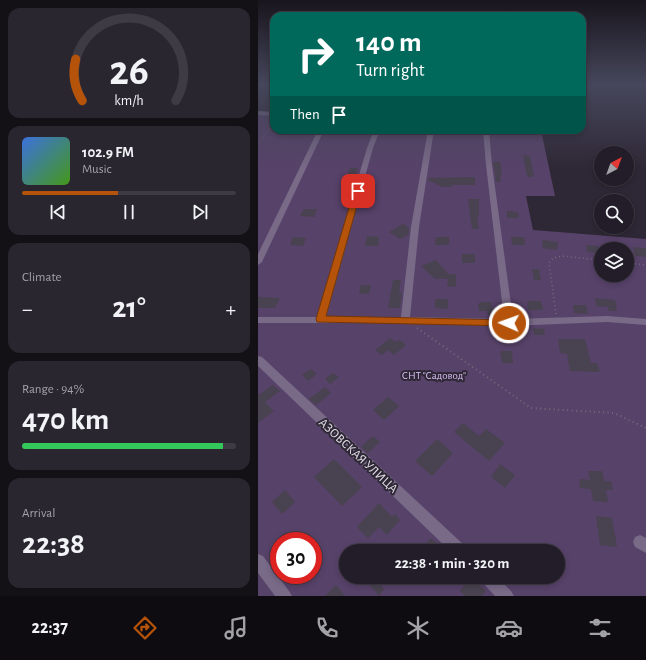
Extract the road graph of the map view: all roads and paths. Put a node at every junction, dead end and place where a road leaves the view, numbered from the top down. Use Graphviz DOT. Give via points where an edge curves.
graph roads {
  1 [pos="258,113"];
  2 [pos="270,114"];
  3 [pos="270,128"];
  4 [pos="319,134"];
  5 [pos="375,134"];
  6 [pos="430,134"];
  7 [pos="486,134"];
  8 [pos="258,145"];
  9 [pos="594,259"];
  10 [pos="258,262"];
  11 [pos="634,264"];
  12 [pos="646,265"];
  13 [pos="321,319"];
  14 [pos="258,320"];
  15 [pos="405,320"];
  16 [pos="557,321"];
  17 [pos="646,322"];
  18 [pos="509,323"];
  19 [pos="258,360"];
  20 [pos="646,428"];
  21 [pos="453,544"];
  22 [pos="258,561"];
  23 [pos="494,584"];
  24 [pos="284,596"];
  25 [pos="506,596"];
  1 -- 2 [label="street"];
  3 -- 8 [label="path"];
  4 -- 10 [label="street"];
  5 -- 13 [label="street"];
  6 -- 15 [label="street" via="416,219"];
  7 -- 18 [label="street"];
  9 -- 16 [label="path" via="562,256 553,258 549,264"];
  11 -- 12 [label="path"];
  13 -- 14 [label="street"];
  13 -- 15 [label="street"];
  15 -- 18 [label="street"];
  15 -- 20 [label="path" via="531,408 614,413"];
  16 -- 17 [label="street" via="607,319"];
  16 -- 18 [label="street"];
  19 -- 21 [label="street, АЗОВСКАЯ УЛИЦА"];
  22 -- 24 [label="street"];
  23 -- 25 [label="street"];
}
